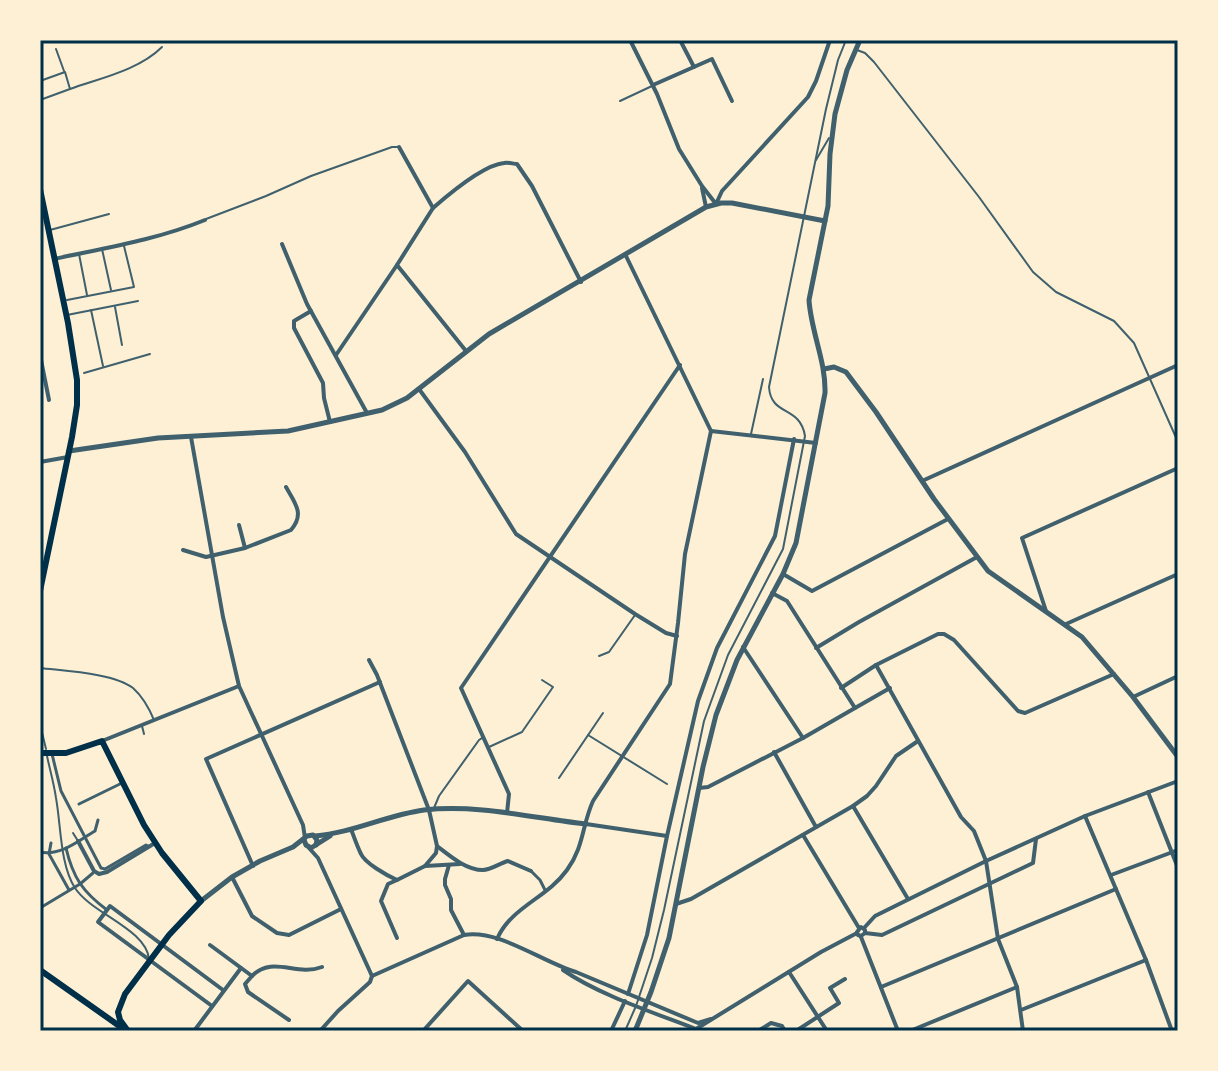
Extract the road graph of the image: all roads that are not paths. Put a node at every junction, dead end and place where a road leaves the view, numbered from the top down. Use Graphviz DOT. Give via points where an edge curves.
graph roads {
  1 [pos="630,40"];
  2 [pos="680,40"];
  3 [pos="830,40"];
  4 [pos="846,40"];
  5 [pos="860,40"];
  6 [pos="162,47"];
  7 [pos="56,49"];
  8 [pos="855,49"];
  9 [pos="694,67"];
  10 [pos="65,72"];
  11 [pos="40,81"];
  12 [pos="653,85"];
  13 [pos="70,89"];
  14 [pos="40,100"];
  15 [pos="620,101"];
  16 [pos="732,101"];
  17 [pos="832,133"];
  18 [pos="399,147"];
  19 [pos="815,161"];
  20 [pos="702,186"];
  21 [pos="40,189"];
  22 [pos="716,204"];
  23 [pos="706,207"];
  24 [pos="433,208"];
  25 [pos="109,214"];
  26 [pos="804,217"];
  27 [pos="205,220"];
  28 [pos="825,221"];
  29 [pos="48,230"];
  30 [pos="282,244"];
  31 [pos="124,245"];
  32 [pos="102,249"];
  33 [pos="79,254"];
  34 [pos="626,256"];
  35 [pos="54,259"];
  36 [pos="397,265"];
  37 [pos="581,282"];
  38 [pos="112,291"];
  39 [pos="87,296"];
  40 [pos="63,301"];
  41 [pos="138,301"];
  42 [pos="115,305"];
  43 [pos="91,310"];
  44 [pos="311,311"];
  45 [pos="66,315"];
  46 [pos="122,345"];
  47 [pos="466,351"];
  48 [pos="150,354"];
  49 [pos="40,355"];
  50 [pos="336,355"];
  51 [pos="680,365"];
  52 [pos="1178,365"];
  53 [pos="103,368"];
  54 [pos="824,369"];
  55 [pos="84,373"];
  56 [pos="1150,378"];
  57 [pos="763,379"];
  58 [pos="419,389"];
  59 [pos="49,400"];
  60 [pos="367,413"];
  61 [pos="330,422"];
  62 [pos="711,431"];
  63 [pos="751,436"];
  64 [pos="191,437"];
  65 [pos="794,439"];
  66 [pos="804,441"];
  67 [pos="1178,442"];
  68 [pos="816,443"];
  69 [pos="69,454"];
  70 [pos="40,462"];
  71 [pos="1178,468"];
  72 [pos="922,481"];
  73 [pos="286,487"];
  74 [pos="948,519"];
  75 [pos="239,525"];
  76 [pos="245,548"];
  77 [pos="183,550"];
  78 [pos="212,556"];
  79 [pos="550,557"];
  80 [pos="977,557"];
  81 [pos="783,574"];
  82 [pos="1178,574"];
  83 [pos="40,591"];
  84 [pos="772,593"];
  85 [pos="1046,611"];
  86 [pos="635,614"];
  87 [pos="1066,624"];
  88 [pos="677,636"];
  89 [pos="743,647"];
  90 [pos="816,648"];
  91 [pos="599,656"];
  92 [pos="369,660"];
  93 [pos="876,665"];
  94 [pos="40,668"];
  95 [pos="1114,674"];
  96 [pos="1178,676"];
  97 [pos="542,680"];
  98 [pos="380,682"];
  99 [pos="239,686"];
  100 [pos="841,688"];
  101 [pos="890,688"];
  102 [pos="1133,697"];
  103 [pos="855,708"];
  104 [pos="603,713"];
  105 [pos="154,721"];
  106 [pos="40,724"];
  107 [pos="141,725"];
  108 [pos="144,734"];
  109 [pos="261,734"];
  110 [pos="588,735"];
  111 [pos="484,738"];
  112 [pos="803,738"];
  113 [pos="102,741"];
  114 [pos="918,741"];
  115 [pos="488,747"];
  116 [pos="774,752"];
  117 [pos="46,753"];
  118 [pos="623,756"];
  119 [pos="1178,757"];
  120 [pos="559,778"];
  121 [pos="1178,781"];
  122 [pos="122,783"];
  123 [pos="667,784"];
  124 [pos="699,788"];
  125 [pos="1148,792"];
  126 [pos="79,804"];
  127 [pos="853,806"];
  128 [pos="431,810"];
  129 [pos="507,813"];
  130 [pos="1085,816"];
  131 [pos="98,820"];
  132 [pos="586,824"];
  133 [pos="303,825"];
  134 [pos="816,827"];
  135 [pos="351,829"];
  136 [pos="73,833"];
  137 [pos="330,835"];
  138 [pos="803,835"];
  139 [pos="314,836"];
  140 [pos="667,836"];
  141 [pos="84,838"];
  142 [pos="305,839"];
  143 [pos="1036,839"];
  144 [pos="78,841"];
  145 [pos="51,843"];
  146 [pos="152,845"];
  147 [pos="312,846"];
  148 [pos="437,846"];
  149 [pos="293,847"];
  150 [pos="65,849"];
  151 [pos="1178,850"];
  152 [pos="40,852"];
  153 [pos="1172,852"];
  154 [pos="49,854"];
  155 [pos="986,861"];
  156 [pos="462,864"];
  157 [pos="449,865"];
  158 [pos="253,866"];
  159 [pos="425,866"];
  160 [pos="1178,868"];
  161 [pos="94,871"];
  162 [pos="531,871"];
  163 [pos="1111,875"];
  164 [pos="232,877"];
  165 [pos="397,880"];
  166 [pos="80,884"];
  167 [pos="991,884"];
  168 [pos="74,887"];
  169 [pos="1116,889"];
  170 [pos="69,890"];
  171 [pos="547,892"];
  172 [pos="908,899"];
  173 [pos="201,901"];
  174 [pos="676,904"];
  175 [pos="40,908"];
  176 [pos="341,909"];
  177 [pos="105,912"];
  178 [pos="861,932"];
  179 [pos="464,935"];
  180 [pos="397,938"];
  181 [pos="497,939"];
  182 [pos="998,939"];
  183 [pos="162,944"];
  184 [pos="210,945"];
  185 [pos="149,960"];
  186 [pos="1146,960"];
  187 [pos="322,967"];
  188 [pos="241,968"];
  189 [pos="560,968"];
  190 [pos="40,970"];
  191 [pos="789,972"];
  192 [pos="252,976"];
  193 [pos="372,976"];
  194 [pos="845,979"];
  195 [pos="881,987"];
  196 [pos="1017,987"];
  197 [pos="223,990"];
  198 [pos="628,994"];
  199 [pos="638,999"];
  200 [pos="625,1001"];
  201 [pos="648,1003"];
  202 [pos="212,1006"];
  203 [pos="636,1006"];
  204 [pos="119,1008"];
  205 [pos="645,1010"];
  206 [pos="1021,1010"];
  207 [pos="99,1011"];
  208 [pos="818,1017"];
  209 [pos="711,1019"];
  210 [pos="289,1020"];
  211 [pos="195,1029"];
  212 [pos="128,1031"];
  213 [pos="202,1031"];
  214 [pos="320,1031"];
  215 [pos="423,1031"];
  216 [pos="523,1031"];
  217 [pos="611,1031"];
  218 [pos="625,1031"];
  219 [pos="635,1031"];
  220 [pos="758,1031"];
  221 [pos="785,1031"];
  222 [pos="796,1031"];
  223 [pos="827,1031"];
  224 [pos="898,1031"];
  225 [pos="910,1031"];
  226 [pos="1023,1031"];
  227 [pos="1172,1031"];
  1 -- 12 [label="street"];
  2 -- 9 [label="street"];
  3 -- 22 [label="street" via="808,97"];
  4 -- 19 [label="lane"];
  5 -- 8 [label="street"];
  6 -- 13 [label="lane" via="127,69"];
  7 -- 10 [label="lane"];
  8 -- 17 [label="street"];
  8 -- 56 [label="lane" via="874,62 1033,272 1056,292 1114,321 1134,343"];
  9 -- 12 [label="street"];
  9 -- 16 [label="street" via="712,59"];
  10 -- 11 [label="lane"];
  10 -- 13 [label="lane"];
  12 -- 15 [label="lane"];
  12 -- 20 [label="street" via="679,149"];
  13 -- 14 [label="lane"];
  17 -- 19 [label="lane"];
  17 -- 28 [label="street"];
  18 -- 24 [label="street"];
  18 -- 27 [label="lane"];
  19 -- 26 [label="lane"];
  20 -- 22 [label="street"];
  20 -- 23 [label="street"];
  21 -- 29 [label="main road"];
  22 -- 23 [label="street"];
  22 -- 26 [label="street"];
  23 -- 34 [label="street"];
  24 -- 36 [label="street"];
  24 -- 37 [label="street" via="483,172 503,163 517,164"];
  25 -- 29 [label="lane"];
  26 -- 28 [label="street"];
  26 -- 66 [label="lane" via="769,395 801,422"];
  27 -- 31 [label="street"];
  28 -- 54 [label="street" via="809,300"];
  29 -- 35 [label="main road"];
  30 -- 44 [label="street"];
  31 -- 32 [label="street"];
  31 -- 38 [label="lane" via="134,287"];
  32 -- 33 [label="street"];
  32 -- 38 [label="lane"];
  33 -- 35 [label="street"];
  33 -- 39 [label="lane"];
  34 -- 37 [label="street"];
  34 -- 51 [label="street"];
  35 -- 40 [label="main road"];
  36 -- 47 [label="street"];
  36 -- 50 [label="street"];
  37 -- 47 [label="street"];
  38 -- 39 [label="lane"];
  39 -- 40 [label="lane"];
  40 -- 45 [label="main road"];
  41 -- 42 [label="lane"];
  42 -- 43 [label="lane"];
  42 -- 46 [label="lane"];
  43 -- 45 [label="lane"];
  43 -- 53 [label="lane"];
  44 -- 50 [label="street"];
  44 -- 61 [label="street" via="294,321 294,328 323,383"];
  45 -- 69 [label="main road" via="77,380"];
  47 -- 58 [label="street"];
  48 -- 53 [label="lane"];
  49 -- 59 [label="street"];
  50 -- 60 [label="street"];
  51 -- 62 [label="street"];
  51 -- 79 [label="street"];
  52 -- 56 [label="street"];
  53 -- 55 [label="lane"];
  54 -- 68 [label="street"];
  54 -- 72 [label="street" via="846,372"];
  56 -- 67 [label="lane"];
  56 -- 72 [label="street"];
  57 -- 63 [label="lane"];
  58 -- 60 [label="street" via="395,405"];
  58 -- 79 [label="street" via="513,530"];
  60 -- 61 [label="street"];
  61 -- 64 [label="street" via="272,433"];
  62 -- 63 [label="street"];
  62 -- 88 [label="street" via="685,554"];
  63 -- 65 [label="street"];
  64 -- 69 [label="street"];
  64 -- 78 [label="street"];
  65 -- 66 [label="street"];
  65 -- 140 [label="street" via="775,536 717,648 698,701"];
  66 -- 68 [label="street"];
  66 -- 199 [label="lane" via="783,549 728,655 704,721 664,910"];
  68 -- 81 [label="street" via="796,543"];
  69 -- 70 [label="street"];
  69 -- 83 [label="main road"];
  71 -- 85 [label="street" via="1022,538"];
  72 -- 74 [label="street"];
  73 -- 76 [label="street" via="298,508 295,526"];
  74 -- 80 [label="street"];
  74 -- 81 [label="street" via="812,591"];
  75 -- 76 [label="street"];
  76 -- 78 [label="street"];
  77 -- 78 [label="street"];
  78 -- 99 [label="street"];
  79 -- 86 [label="street"];
  79 -- 111 [label="street" via="461,688"];
  80 -- 85 [label="street" via="996,578"];
  80 -- 90 [label="street"];
  81 -- 84 [label="street"];
  82 -- 87 [label="street"];
  84 -- 89 [label="street"];
  84 -- 90 [label="street" via="787,601"];
  85 -- 87 [label="street"];
  86 -- 88 [label="street"];
  86 -- 91 [label="lane" via="614,647"];
  87 -- 95 [label="street"];
  88 -- 118 [label="street" via="670,684"];
  89 -- 112 [label="street"];
  89 -- 124 [label="street" via="716,715"];
  90 -- 100 [label="street"];
  92 -- 98 [label="street"];
  93 -- 95 [label="street" via="944,634 1025,713"];
  93 -- 100 [label="street"];
  93 -- 101 [label="street"];
  94 -- 105 [label="lane" via="121,681 136,691"];
  95 -- 102 [label="street"];
  96 -- 102 [label="street"];
  97 -- 115 [label="lane" via="553,687 526,729"];
  98 -- 109 [label="street"];
  98 -- 128 [label="street"];
  99 -- 105 [label="street"];
  99 -- 109 [label="street"];
  100 -- 103 [label="street"];
  101 -- 103 [label="street"];
  101 -- 114 [label="street"];
  102 -- 119 [label="street"];
  103 -- 112 [label="street"];
  104 -- 110 [label="lane"];
  105 -- 107 [label="street"];
  106 -- 117 [label="lane"];
  107 -- 108 [label="lane"];
  107 -- 113 [label="street"];
  109 -- 133 [label="street"];
  109 -- 158 [label="street" via="206,759"];
  110 -- 118 [label="lane"];
  110 -- 120 [label="lane"];
  111 -- 115 [label="street"];
  111 -- 128 [label="lane"];
  112 -- 116 [label="street"];
  113 -- 117 [label="main road"];
  113 -- 122 [label="main road"];
  114 -- 127 [label="street" via="896,756 876,786"];
  114 -- 155 [label="street" via="974,831"];
  115 -- 129 [label="street" via="509,794"];
  116 -- 124 [label="street"];
  116 -- 134 [label="street"];
  117 -- 141 [label="street"];
  117 -- 150 [label="lane"];
  118 -- 123 [label="lane"];
  118 -- 132 [label="street" via="593,801"];
  121 -- 125 [label="street"];
  122 -- 126 [label="street"];
  122 -- 146 [label="main road"];
  124 -- 174 [label="street"];
  125 -- 130 [label="street"];
  125 -- 153 [label="street"];
  127 -- 134 [label="street"];
  127 -- 172 [label="street"];
  128 -- 129 [label="street"];
  128 -- 135 [label="street"];
  128 -- 148 [label="street"];
  129 -- 132 [label="street"];
  130 -- 143 [label="street"];
  130 -- 163 [label="street"];
  131 -- 141 [label="street" via="95,831"];
  132 -- 140 [label="street"];
  132 -- 171 [label="street" via="575,858"];
  133 -- 139 [label="street"];
  133 -- 142 [label="street"];
  134 -- 138 [label="street"];
  135 -- 137 [label="street"];
  135 -- 165 [label="street" via="364,859"];
  136 -- 144 [label="lane"];
  137 -- 139 [label="street"];
  137 -- 147 [label="street"];
  138 -- 174 [label="street"];
  138 -- 178 [label="street"];
  139 -- 142 [label="street"];
  139 -- 147 [label="street"];
  140 -- 198 [label="street" via="647,935"];
  141 -- 144 [label="street"];
  141 -- 146 [label="street" via="104,870"];
  142 -- 147 [label="street"];
  142 -- 149 [label="street"];
  143 -- 155 [label="street"];
  143 -- 167 [label="street" via="1033,863"];
  144 -- 150 [label="street"];
  144 -- 161 [label="street"];
  145 -- 154 [label="street"];
  146 -- 161 [label="street" via="107,872"];
  146 -- 173 [label="main road"];
  147 -- 149 [label="street"];
  147 -- 176 [label="street"];
  148 -- 156 [label="street"];
  148 -- 159 [label="street"];
  149 -- 158 [label="street"];
  150 -- 154 [label="street"];
  150 -- 166 [label="street"];
  150 -- 168 [label="lane"];
  151 -- 153 [label="street"];
  152 -- 154 [label="street"];
  153 -- 160 [label="street"];
  153 -- 163 [label="street"];
  154 -- 170 [label="street"];
  155 -- 167 [label="street"];
  155 -- 172 [label="street"];
  156 -- 157 [label="street"];
  156 -- 162 [label="street" via="484,870 510,861"];
  157 -- 159 [label="street"];
  157 -- 179 [label="street" via="445,885"];
  158 -- 164 [label="street"];
  159 -- 165 [label="street"];
  161 -- 166 [label="street"];
  162 -- 171 [label="street"];
  163 -- 169 [label="street"];
  164 -- 173 [label="street"];
  164 -- 176 [label="street" via="252,916 280,935"];
  165 -- 180 [label="street" via="388,884 381,901"];
  166 -- 168 [label="street"];
  166 -- 177 [label="street"];
  167 -- 178 [label="street" via="882,935"];
  167 -- 182 [label="street"];
  168 -- 170 [label="street"];
  168 -- 177 [label="lane"];
  169 -- 182 [label="street"];
  169 -- 186 [label="street"];
  170 -- 175 [label="street"];
  171 -- 181 [label="street" via="517,913"];
  172 -- 178 [label="street" via="875,916"];
  173 -- 183 [label="main road"];
  174 -- 201 [label="street"];
  176 -- 193 [label="street"];
  177 -- 183 [label="street" via="110,906"];
  177 -- 185 [label="lane" via="143,942"];
  177 -- 185 [label="street" via="98,922"];
  178 -- 191 [label="street"];
  178 -- 195 [label="street"];
  179 -- 181 [label="street"];
  179 -- 193 [label="street"];
  181 -- 189 [label="street"];
  182 -- 195 [label="street"];
  182 -- 196 [label="street"];
  183 -- 185 [label="main road"];
  183 -- 197 [label="street"];
  184 -- 188 [label="street"];
  185 -- 202 [label="street"];
  185 -- 204 [label="main road"];
  186 -- 206 [label="street"];
  186 -- 227 [label="street"];
  187 -- 192 [label="street" via="308,971 267,966"];
  188 -- 192 [label="street"];
  188 -- 197 [label="street"];
  189 -- 198 [label="street"];
  189 -- 200 [label="street"];
  190 -- 207 [label="main road"];
  191 -- 208 [label="street"];
  191 -- 209 [label="street"];
  192 -- 210 [label="street" via="245,984 248,992"];
  193 -- 214 [label="street"];
  194 -- 208 [label="street" via="830,988 839,1003"];
  195 -- 224 [label="street"];
  196 -- 206 [label="street"];
  196 -- 225 [label="street"];
  197 -- 202 [label="street"];
  198 -- 199 [label="street"];
  199 -- 201 [label="street"];
  199 -- 203 [label="lane"];
  200 -- 203 [label="street"];
  200 -- 217 [label="street"];
  201 -- 205 [label="street"];
  201 -- 209 [label="street" via="698,1023"];
  202 -- 211 [label="street"];
  203 -- 205 [label="street"];
  203 -- 218 [label="lane"];
  204 -- 207 [label="main road"];
  204 -- 212 [label="main road"];
  205 -- 209 [label="street" via="696,1029"];
  205 -- 219 [label="street"];
  206 -- 226 [label="street"];
  207 -- 212 [label="main road"];
  208 -- 222 [label="street"];
  208 -- 223 [label="street"];
  211 -- 213 [label="street"];
  215 -- 216 [label="street" via="468,981"];
  220 -- 221 [label="street" via="771,1023"];
}
